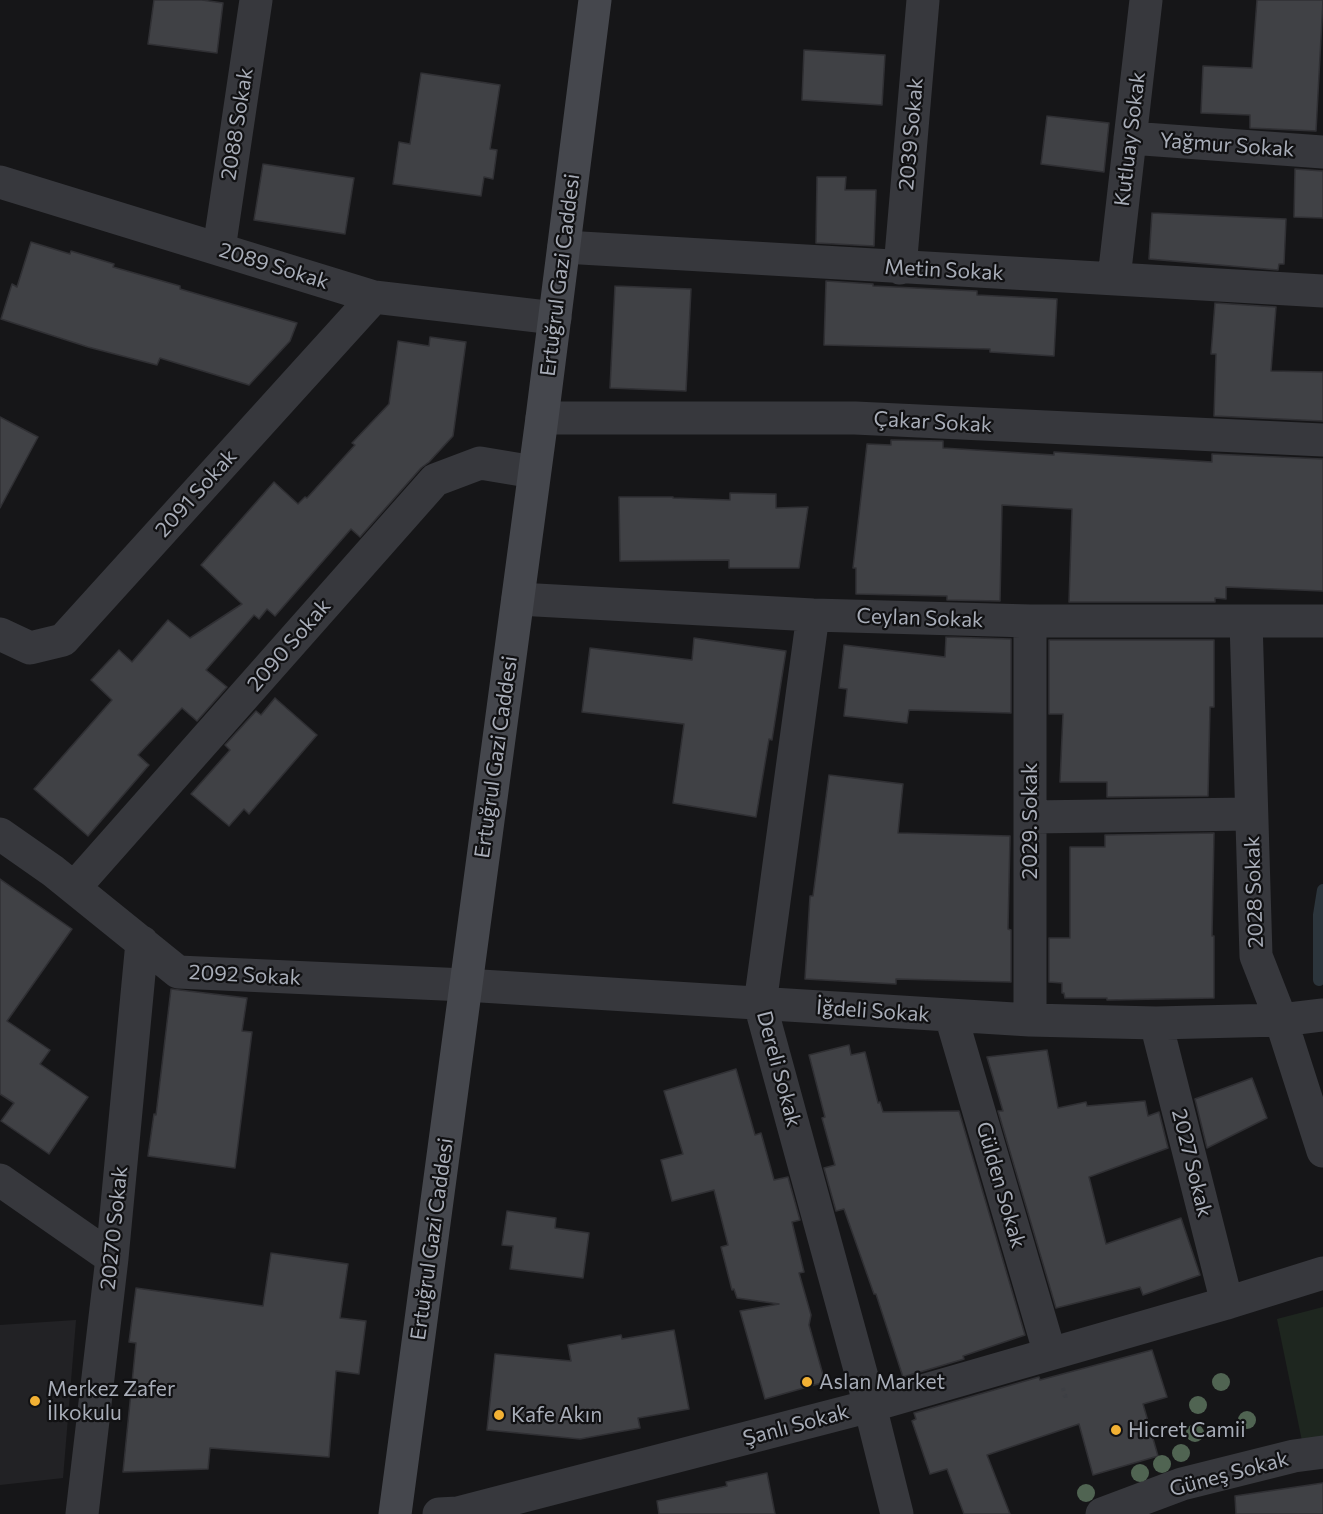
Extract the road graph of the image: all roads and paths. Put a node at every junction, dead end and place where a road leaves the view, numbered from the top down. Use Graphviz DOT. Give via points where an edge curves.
graph roads {
  1 [pos="256,0"];
  2 [pos="595,0"];
  3 [pos="923,0"];
  4 [pos="1146,0"];
  5 [pos="1130,138"];
  6 [pos="1323,152"];
  7 [pos="0,182"];
  8 [pos="564,247"];
  9 [pos="219,249"];
  10 [pos="900,267"];
  11 [pos="1114,278"];
  12 [pos="1323,291"];
  13 [pos="375,297"];
  14 [pos="555,318"];
  15 [pos="542,418"];
  16 [pos="1323,440"];
  17 [pos="534,472"];
  18 [pos="518,599"];
  19 [pos="813,615"];
  20 [pos="1029,621"];
  21 [pos="1246,621"];
  22 [pos="1323,621"];
  23 [pos="0,634"];
  24 [pos="1251,814"];
  25 [pos="1029,818"];
  26 [pos="0,834"];
  27 [pos="74,888"];
  28 [pos="142,942"];
  29 [pos="465,985"];
  30 [pos="760,1004"];
  31 [pos="1323,1015"];
  32 [pos="951,1016"];
  33 [pos="1029,1020"];
  34 [pos="1281,1020"];
  35 [pos="1156,1023"];
  36 [pos="1323,1151"];
  37 [pos="0,1180"];
  38 [pos="112,1258"];
  39 [pos="1323,1273"];
  40 [pos="1227,1303"];
  41 [pos="1056,1368"];
  42 [pos="1071,1395"];
  43 [pos="870,1406"];
  44 [pos="1323,1452"];
  45 [pos="82,1514"];
  46 [pos="395,1514"];
  47 [pos="439,1514"];
  48 [pos="897,1514"];
  49 [pos="1102,1514"];
  1 -- 9 [label="street, 2088 Sokak"];
  2 -- 8 [label="main road, Ertuğrul Gazi Caddesi"];
  3 -- 10 [label="street, 2039 Sokak"];
  4 -- 5 [label="street, Kutluay Sokak"];
  5 -- 6 [label="street, Yağmur Sokak"];
  5 -- 11 [label="street, Kutluay Sokak"];
  7 -- 9 [label="street, 2089 Sokak"];
  8 -- 10 [label="street, Metin Sokak"];
  8 -- 14 [label="main road, Ertuğrul Gazi Caddesi"];
  9 -- 13 [label="street, 2089 Sokak"];
  10 -- 11 [label="street, Metin Sokak"];
  11 -- 12 [label="street, Metin Sokak"];
  13 -- 14 [label="street, 2089 Sokak"];
  13 -- 23 [label="street, 2091 Sokak" via="63,640 30,648"];
  14 -- 15 [label="main road, Ertuğrul Gazi Caddesi"];
  15 -- 16 [label="street, Çakar Sokak" via="855,418"];
  15 -- 17 [label="main road, Ertuğrul Gazi Caddesi"];
  17 -- 18 [label="main road, Ertuğrul Gazi Caddesi"];
  17 -- 27 [label="street, 2090 Sokak" via="480,463 435,480"];
  18 -- 19 [label="street, Ceylan Sokak"];
  18 -- 29 [label="main road, Ertuğrul Gazi Caddesi"];
  19 -- 20 [label="street, Ceylan Sokak"];
  19 -- 30 [label="street, Dereli Sokak"];
  20 -- 21 [label="street, Ceylan Sokak"];
  20 -- 25 [label="street, 2029. Sokak"];
  21 -- 22 [label="street, Ceylan Sokak"];
  21 -- 24 [label="street, 2028 Sokak"];
  24 -- 25 [label="street"];
  24 -- 34 [label="street, 2028 Sokak" via="1256,956"];
  25 -- 33 [label="street, 2029. Sokak"];
  26 -- 27 [label="street, 2092 Sokak"];
  27 -- 28 [label="street, 2092 Sokak"];
  28 -- 29 [label="street, 2092 Sokak" via="178,972"];
  28 -- 38 [label="street, 20270 Sokak"];
  29 -- 30 [label="street, İğdeli Sokak"];
  29 -- 46 [label="main road, Ertuğrul Gazi Caddesi"];
  30 -- 32 [label="street, İğdeli Sokak"];
  30 -- 43 [label="street, Dereli Sokak"];
  31 -- 34 [label="street, İğdeli Sokak"];
  32 -- 33 [label="street, İğdeli Sokak"];
  32 -- 41 [label="street, Gülden Sokak"];
  33 -- 35 [label="street, İğdeli Sokak"];
  34 -- 35 [label="street, İğdeli Sokak"];
  34 -- 36 [label="street, 2028 Sokak"];
  35 -- 40 [label="street, 2027 Sokak"];
  37 -- 38 [label="street"];
  38 -- 45 [label="street, 20270 Sokak"];
  39 -- 40 [label="street, Şanlı Sokak"];
  40 -- 41 [label="street, Şanlı Sokak"];
  41 -- 42 [label="path" via="1065,1396"];
  41 -- 43 [label="street, Şanlı Sokak"];
  43 -- 47 [label="street, Şanlı Sokak" via="458,1513"];
  43 -- 48 [label="street, Dereli Sokak"];
  44 -- 49 [label="street, Güneş Sokak" via="1182,1485"];
}
